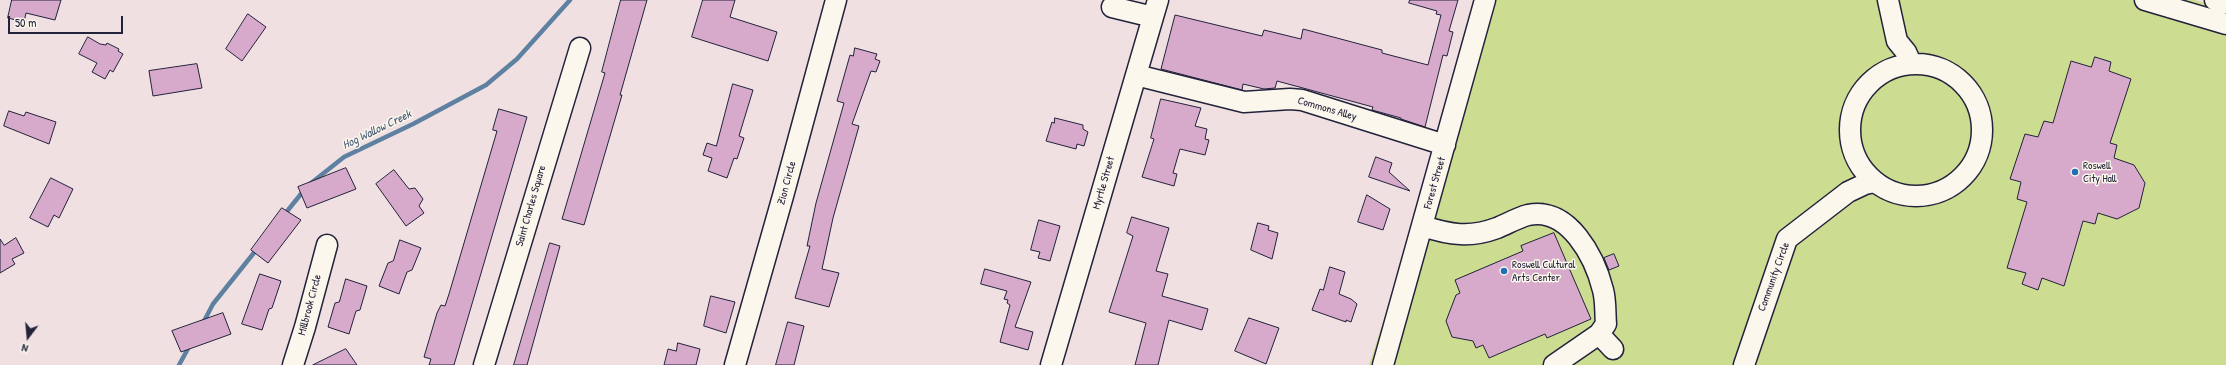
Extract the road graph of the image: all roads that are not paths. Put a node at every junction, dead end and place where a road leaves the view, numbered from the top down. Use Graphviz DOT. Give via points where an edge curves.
graph roads {
  1 [pos="836,0"];
  2 [pos="1485,0"];
  3 [pos="1888,0"];
  4 [pos="2145,0"];
  5 [pos="2216,0"];
  6 [pos="2226,3"];
  7 [pos="1112,6"];
  8 [pos="1156,9"];
  9 [pos="2226,24"];
  10 [pos="580,48"];
  11 [pos="1904,65"];
  12 [pos="1136,75"];
  13 [pos="1445,145"];
  14 [pos="1860,167"];
  15 [pos="1875,182"];
  16 [pos="1848,192"];
  17 [pos="1423,226"];
  18 [pos="327,245"];
  19 [pos="1599,334"];
  20 [pos="1612,349"];
  21 [pos="1564,362"];
  22 [pos="292,365"];
  23 [pos="484,365"];
  24 [pos="735,365"];
  25 [pos="1051,365"];
  26 [pos="1383,365"];
  27 [pos="1744,365"];
  1 -- 24 [label="street, Zion Circle" via="784,196"];
  2 -- 13 [label="street, Forest Street"];
  3 -- 11 [label="street" via="1897,41 1893,54"];
  4 -- 9 [label="street"];
  5 -- 6 [label="street"];
  7 -- 8 [label="street"];
  8 -- 12 [label="street, Myrtle Street"];
  10 -- 23 [label="street, Saint Charles Square"];
  11 -- 14 [label="street" via="1877,75 1859,94 1850,118 1851,144"];
  11 -- 15 [label="street" via="1926,64 1949,72 1968,87 1979,108 1983,132 1977,156 1964,176 1944,190 1921,196 1896,194"];
  12 -- 13 [label="street, Commons Alley" via="1244,102 1302,100"];
  12 -- 25 [label="street, Myrtle Street"];
  13 -- 17 [label="street, Forest Street"];
  14 -- 15 [label="street"];
  14 -- 16 [label="street, Community Circle"];
  15 -- 16 [label="street, Community Circle"];
  16 -- 27 [label="street, Community Circle" via="1787,239"];
  17 -- 19 [label="street" via="1439,232 1467,236 1529,215 1550,216 1568,226 1585,247 1603,291 1606,324"];
  17 -- 26 [label="street, Forest Street"];
  18 -- 22 [label="street, Millbrook Circle"];
  19 -- 20 [label="street"];
  19 -- 21 [label="street"];
}
